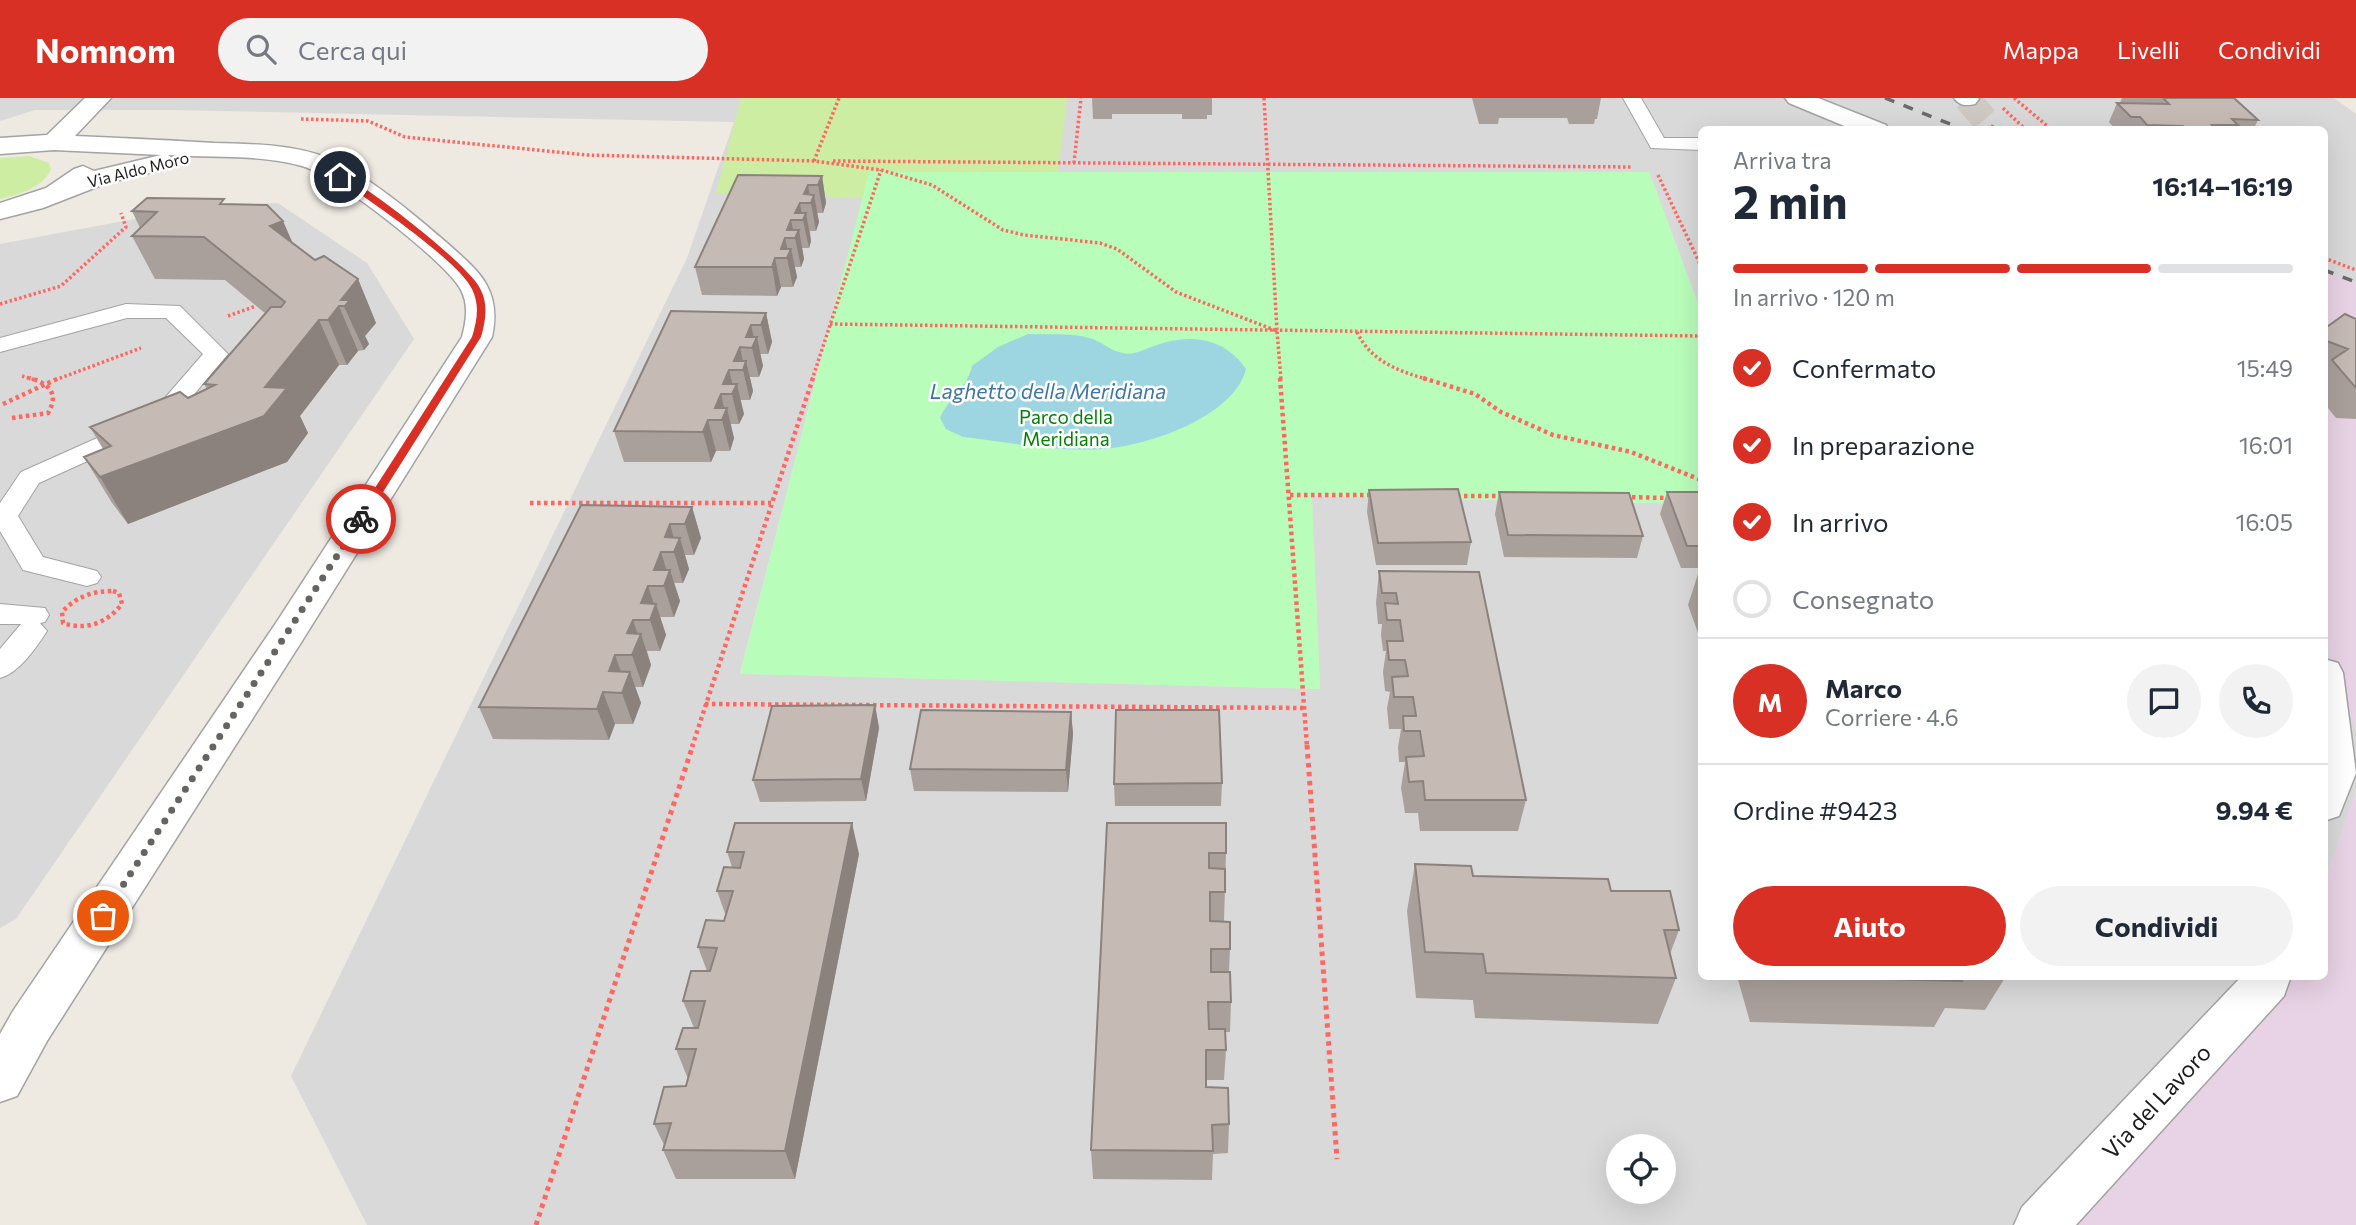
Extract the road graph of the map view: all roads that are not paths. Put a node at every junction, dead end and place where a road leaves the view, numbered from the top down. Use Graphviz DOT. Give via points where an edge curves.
graph roads {
  1 [pos="99,98"];
  2 [pos="1632,98"];
  3 [pos="1797,98"];
  4 [pos="1867,126"];
  5 [pos="63,143"];
  6 [pos="1698,144"];
  7 [pos="0,146"];
  8 [pos="214,152"];
  9 [pos="63,189"];
  10 [pos="0,211"];
  11 [pos="0,345"];
  12 [pos="87,577"];
  13 [pos="0,614"];
  14 [pos="0,668"];
  15 [pos="2328,713"];
  16 [pos="2328,792"];
  17 [pos="2268,980"];
  18 [pos="0,1080"];
  19 [pos="2041,1225"];
  1 -- 5 [label="street"];
  2 -- 6 [label="lane" via="1658,144"];
  3 -- 4 [label="street"];
  5 -- 7 [label="street, Via Aldo Moro"];
  5 -- 8 [label="street, Via Aldo Moro"];
  5 -- 9 [label="street, Via Aldo Moro" via="86,152 89,163 82,176"];
  8 -- 9 [label="street, Via Aldo Moro"];
  8 -- 18 [label="street, Via Aldo Moro" via="270,153 323,165 459,268 476,287 483,311 477,337 30,1026"];
  9 -- 10 [label="street, Via Aldo Moro"];
  11 -- 12 [label="lane" via="126,311 172,311 216,355 160,419 30,478 5,516 33,564"];
  13 -- 14 [label="lane" via="34,623"];
  15 -- 16 [label="street" via="2334,773"];
  17 -- 19 [label="street, Via del Lavoro"];
}
